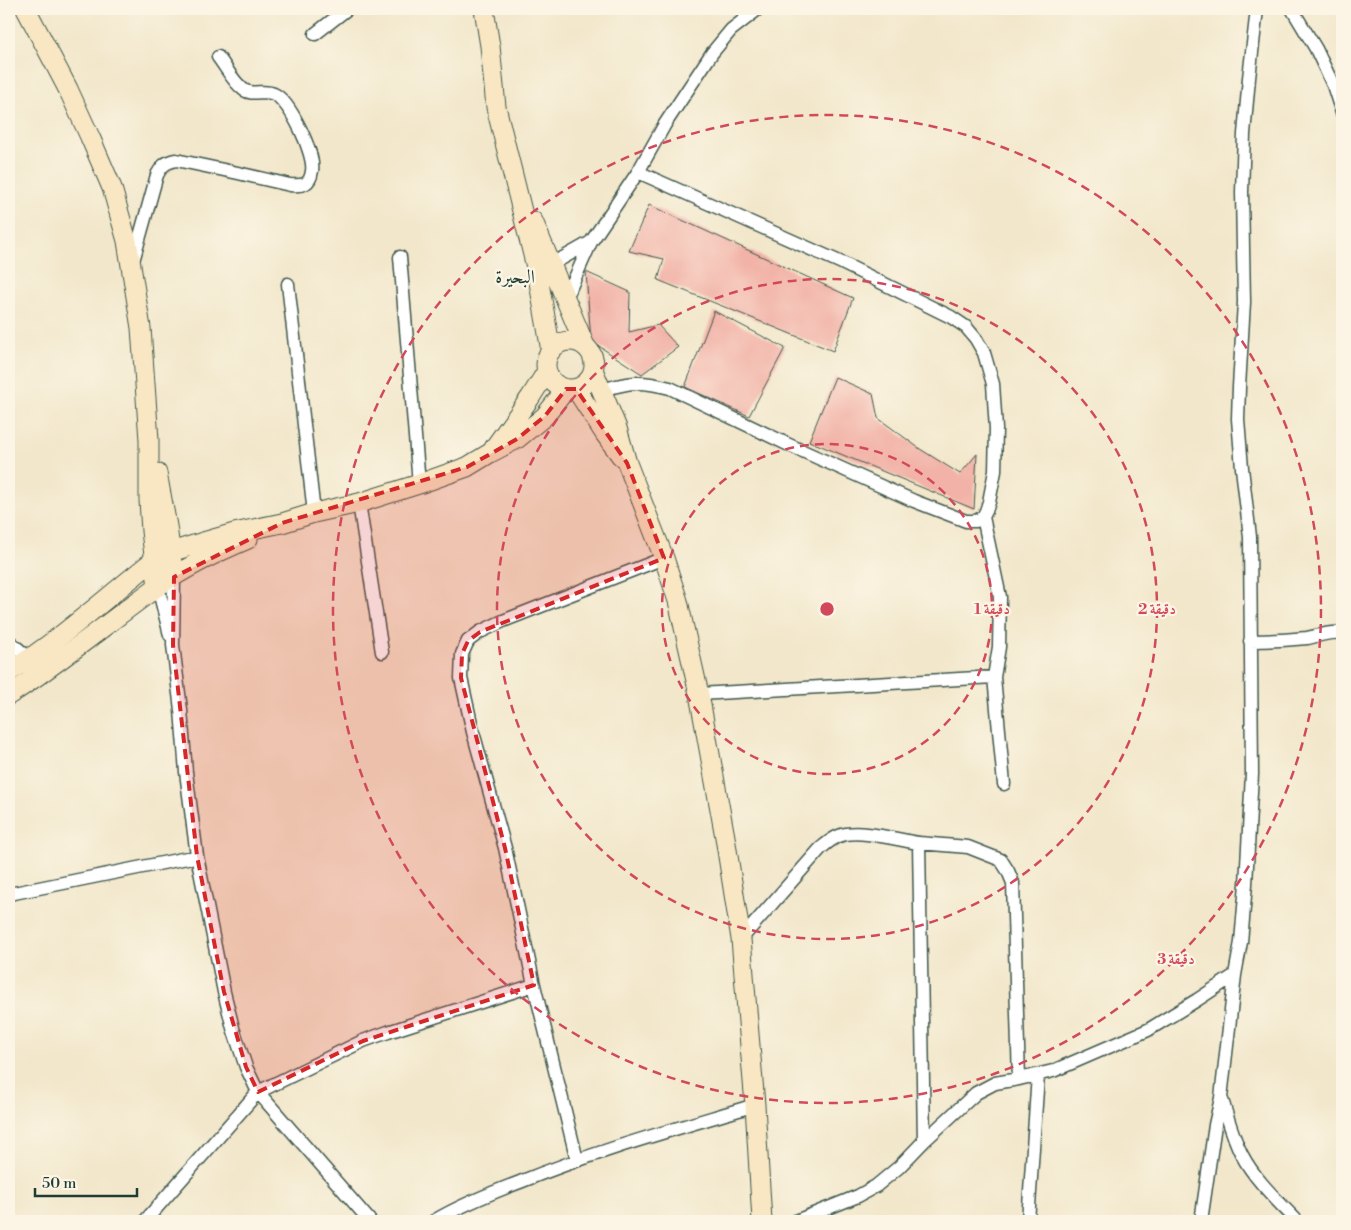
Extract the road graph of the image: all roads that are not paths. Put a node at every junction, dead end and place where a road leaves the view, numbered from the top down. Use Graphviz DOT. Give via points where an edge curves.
graph roads {
  1 [pos="26,9"];
  2 [pos="346,9"];
  3 [pos="484,9"];
  4 [pos="758,9"];
  5 [pos="1257,9"];
  6 [pos="1292,9"];
  7 [pos="314,34"];
  8 [pos="218,57"];
  9 [pos="1342,113"];
  10 [pos="638,172"];
  11 [pos="591,242"];
  12 [pos="400,257"];
  13 [pos="132,266"];
  14 [pos="544,268"];
  15 [pos="288,284"];
  16 [pos="566,298"];
  17 [pos="585,346"];
  18 [pos="551,351"];
  19 [pos="547,371"];
  20 [pos="594,372"];
  21 [pos="571,389"];
  22 [pos="601,390"];
  23 [pos="490,453"];
  24 [pos="627,463"];
  25 [pos="419,484"];
  26 [pos="359,503"];
  27 [pos="314,513"];
  28 [pos="983,517"];
  29 [pos="282,523"];
  30 [pos="163,556"];
  31 [pos="664,558"];
  32 [pos="166,582"];
  33 [pos="1342,633"];
  34 [pos="9,641"];
  35 [pos="1250,642"];
  36 [pos="174,645"];
  37 [pos="382,652"];
  38 [pos="30,658"];
  39 [pos="9,672"];
  40 [pos="994,677"];
  41 [pos="699,694"];
  42 [pos="9,695"];
  43 [pos="1004,784"];
  44 [pos="919,844"];
  45 [pos="197,856"];
  46 [pos="9,894"];
  47 [pos="741,939"];
  48 [pos="1235,975"];
  49 [pos="534,985"];
  50 [pos="1038,1075"];
  51 [pos="1019,1079"];
  52 [pos="258,1092"];
  53 [pos="1221,1098"];
  54 [pos="755,1105"];
  55 [pos="924,1142"];
  56 [pos="577,1160"];
  57 [pos="145,1221"];
  58 [pos="370,1221"];
  59 [pos="434,1221"];
  60 [pos="762,1221"];
  61 [pos="796,1221"];
  62 [pos="1028,1221"];
  63 [pos="1201,1221"];
  64 [pos="1296,1221"];
  1 -- 13 [label="street" via="72,97 112,188"];
  2 -- 7 [label="street"];
  3 -- 14 [label="street" via="496,107 513,174"];
  4 -- 10 [label="street" via="731,30 712,53"];
  5 -- 35 [label="street" via="1244,134 1244,302 1239,395 1240,442 1250,537"];
  6 -- 9 [label="street" via="1316,49"];
  8 -- 13 [label="street" via="245,91 274,94 296,119 310,155 311,179 298,186 176,160 167,162 157,175"];
  10 -- 11 [label="street"];
  10 -- 28 [label="street" via="842,263 966,327 984,353 993,384 995,472"];
  11 -- 14 [label="street"];
  11 -- 16 [label="street"];
  12 -- 25 [label="street"];
  13 -- 30 [label="street" via="141,328 149,440 149,500"];
  14 -- 16 [label="street"];
  14 -- 18 [label="street" via="542,299"];
  15 -- 27 [label="street"];
  16 -- 17 [label="street"];
  17 -- 18 [label="street" via="578,342 563,342"];
  17 -- 20 [label="street" via="592,353"];
  18 -- 19 [label="street"];
  19 -- 21 [label="street" via="554,383"];
  19 -- 23 [label="street"];
  20 -- 21 [label="street" via="587,383"];
  20 -- 22 [label="street"];
  21 -- 23 [label="street" via="517,439"];
  21 -- 24 [label="street"];
  22 -- 24 [label="street" via="618,428"];
  22 -- 28 [label="street" via="637,382 670,388 914,501 966,521"];
  23 -- 25 [label="street" via="467,467"];
  24 -- 31 [label="street"];
  25 -- 26 [label="street"];
  26 -- 27 [label="street"];
  26 -- 37 [label="street"];
  27 -- 29 [label="street"];
  28 -- 40 [label="street" via="1000,597 999,647"];
  29 -- 30 [label="street" via="234,532"];
  29 -- 32 [label="street" via="217,553"];
  30 -- 32 [label="street"];
  30 -- 38 [label="street"];
  31 -- 41 [label="street" via="678,601"];
  31 -- 49 [label="street" via="503,621 468,641 462,654 463,687 505,848"];
  32 -- 36 [label="street"];
  32 -- 36 [label="street" via="164,615"];
  32 -- 42 [label="street"];
  33 -- 35 [label="street"];
  34 -- 38 [label="street"];
  35 -- 48 [label="street" via="1252,774 1246,884"];
  36 -- 45 [label="street"];
  38 -- 39 [label="street"];
  40 -- 41 [label="street"];
  40 -- 43 [label="street"];
  41 -- 47 [label="street"];
  44 -- 47 [label="street" via="857,832 830,840"];
  44 -- 51 [label="street" via="968,847 1000,860 1008,871 1013,883"];
  44 -- 55 [label="street"];
  45 -- 46 [label="street"];
  45 -- 52 [label="street" via="233,1028"];
  47 -- 54 [label="street"];
  48 -- 50 [label="street" via="1148,1030"];
  48 -- 53 [label="street"];
  49 -- 52 [label="street" via="371,1038"];
  49 -- 56 [label="street"];
  50 -- 51 [label="street"];
  50 -- 62 [label="street"];
  51 -- 55 [label="street" via="995,1084 976,1093"];
  52 -- 57 [label="street"];
  52 -- 58 [label="street"];
  53 -- 63 [label="street"];
  53 -- 64 [label="street" via="1242,1156 1260,1182"];
  54 -- 56 [label="street"];
  54 -- 60 [label="street"];
  55 -- 61 [label="street" via="876,1186"];
  56 -- 59 [label="street" via="489,1194"];
}
